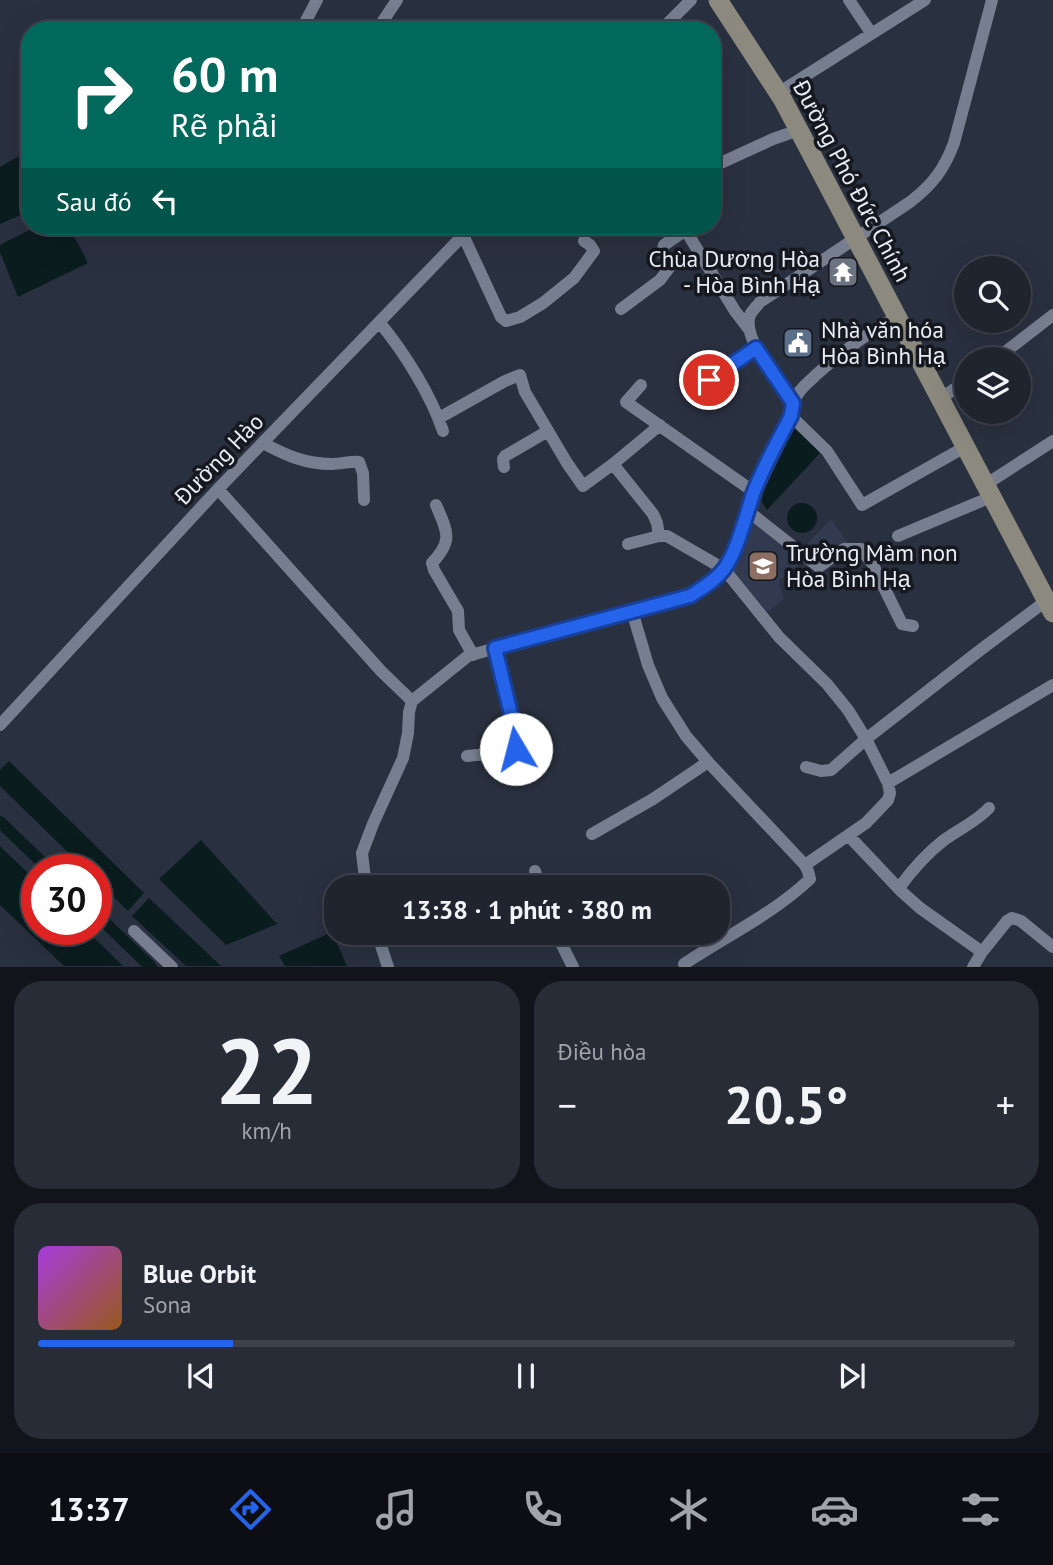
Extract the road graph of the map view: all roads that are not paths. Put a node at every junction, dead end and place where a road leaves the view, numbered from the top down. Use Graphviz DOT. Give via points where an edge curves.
graph roads {
  1 [pos="317,0"];
  2 [pos="397,0"];
  3 [pos="691,0"];
  4 [pos="718,0"];
  5 [pos="849,0"];
  6 [pos="992,0"];
  7 [pos="918,2"];
  8 [pos="306,21"];
  9 [pos="383,21"];
  10 [pos="670,21"];
  11 [pos="871,33"];
  12 [pos="778,93"];
  13 [pos="799,130"];
  14 [pos="721,163"];
  15 [pos="463,235"];
  16 [pos="470,235"];
  17 [pos="676,235"];
  18 [pos="689,235"];
  19 [pos="856,237"];
  20 [pos="584,241"];
  21 [pos="621,309"];
  22 [pos="1053,315"];
  23 [pos="897,317"];
  24 [pos="380,323"];
  25 [pos="748,328"];
  26 [pos="1012,347"];
  27 [pos="756,348"];
  28 [pos="641,385"];
  29 [pos="954,389"];
  30 [pos="695,395"];
  31 [pos="940,399"];
  32 [pos="792,409"];
  33 [pos="439,418"];
  34 [pos="660,425"];
  35 [pos="443,431"];
  36 [pos="548,431"];
  37 [pos="1053,441"];
  38 [pos="262,443"];
  39 [pos="965,447"];
  40 [pos="613,464"];
  41 [pos="504,467"];
  42 [pos="218,489"];
  43 [pos="988,491"];
  44 [pos="754,492"];
  45 [pos="365,500"];
  46 [pos="436,505"];
  47 [pos="748,511"];
  48 [pos="659,536"];
  49 [pos="898,536"];
  50 [pos="628,544"];
  51 [pos="724,569"];
  52 [pos="1051,604"];
  53 [pos="632,611"];
  54 [pos="914,626"];
  55 [pos="495,648"];
  56 [pos="473,655"];
  57 [pos="1053,685"];
  58 [pos="412,701"];
  59 [pos="0,725"];
  60 [pos="866,739"];
  61 [pos="467,756"];
  62 [pos="708,762"];
  63 [pos="806,767"];
  64 [pos="888,783"];
  65 [pos="989,808"];
  66 [pos="592,834"];
  67 [pos="848,835"];
  68 [pos="805,865"];
  69 [pos="535,871"];
  70 [pos="364,875"];
  71 [pos="536,875"];
  72 [pos="899,888"];
  73 [pos="134,931"];
  74 [pos="381,945"];
  75 [pos="562,945"];
  76 [pos="1053,947"];
  77 [pos="982,952"];
  78 [pos="682,966"];
  79 [pos="172,967"];
  80 [pos="388,967"];
  81 [pos="573,967"];
  82 [pos="973,967"];
  1 -- 8 [label="street"];
  2 -- 9 [label="street"];
  3 -- 10 [label="street"];
  4 -- 12 [label="main road, Đường Phó Đức Chính"];
  5 -- 11 [label="street"];
  6 -- 19 [label="street" via="947,163 916,197"];
  7 -- 11 [label="street"];
  11 -- 12 [label="street"];
  12 -- 13 [label="main road, Đường Phó Đức Chính"];
  13 -- 14 [label="street"];
  13 -- 19 [label="main road, Đường Phó Đức Chính"];
  15 -- 24 [label="street, Đường Hào"];
  16 -- 20 [label="street" via="506,321 534,310 574,278 594,251"];
  17 -- 21 [label="street" via="664,245 662,252 672,264 660,281"];
  18 -- 25 [label="street"];
  19 -- 23 [label="main road, Đường Phó Đức Chính"];
  19 -- 25 [label="street" via="760,302 750,315"];
  22 -- 26 [label="street"];
  23 -- 31 [label="main road, Đường Phó Đức Chính"];
  23 -- 32 [label="street" via="830,363 795,395"];
  24 -- 33 [label="street"];
  24 -- 38 [label="street, Đường Hào"];
  25 -- 27 [label="street"];
  27 -- 30 [label="street"];
  27 -- 32 [label="street"];
  28 -- 34 [label="street" via="626,402"];
  29 -- 31 [label="street"];
  31 -- 39 [label="main road, Đường Phó Đức Chính"];
  32 -- 39 [label="street" via="827,451 862,505"];
  32 -- 44 [label="street"];
  33 -- 35 [label="street"];
  33 -- 36 [label="street" via="520,375"];
  34 -- 40 [label="street"];
  34 -- 44 [label="street"];
  36 -- 40 [label="street" via="583,486"];
  36 -- 41 [label="street" via="505,456"];
  37 -- 43 [label="street"];
  38 -- 42 [label="street, Đường Hào"];
  38 -- 45 [label="street" via="305,462 359,462"];
  39 -- 43 [label="main road, Đường Phó Đức Chính"];
  40 -- 48 [label="street" via="653,514"];
  42 -- 58 [label="street"];
  42 -- 59 [label="street, Đường Hào"];
  43 -- 49 [label="street"];
  43 -- 52 [label="main road, Đường Phó Đức Chính"];
  44 -- 47 [label="street"];
  46 -- 56 [label="street" via="447,535 446,546 432,563 458,611 459,630"];
  47 -- 51 [label="street"];
  47 -- 54 [label="street" via="820,567 844,549 861,549 902,624"];
  48 -- 50 [label="street"];
  48 -- 51 [label="street" via="667,536"];
  51 -- 53 [label="street" via="690,596"];
  51 -- 60 [label="street" via="779,637 827,684"];
  52 -- 60 [label="street" via="979,651"];
  53 -- 55 [label="street"];
  53 -- 62 [label="street" via="662,698"];
  55 -- 56 [label="street"];
  55 -- 61 [label="street" via="518,747"];
  56 -- 58 [label="street"];
  57 -- 64 [label="street"];
  58 -- 70 [label="street" via="402,758 362,853"];
  60 -- 63 [label="street" via="831,770"];
  60 -- 64 [label="street"];
  62 -- 66 [label="street"];
  62 -- 68 [label="street"];
  64 -- 67 [label="street" via="888,800"];
  65 -- 72 [label="street" via="932,850"];
  67 -- 68 [label="street"];
  67 -- 72 [label="street"];
  68 -- 78 [label="street" via="810,879 797,892"];
  69 -- 71 [label="street"];
  72 -- 77 [label="street"];
  73 -- 79 [label="street"];
  74 -- 80 [label="street"];
  75 -- 81 [label="street"];
  76 -- 77 [label="street" via="1012,918"];
  77 -- 82 [label="street"];
}
